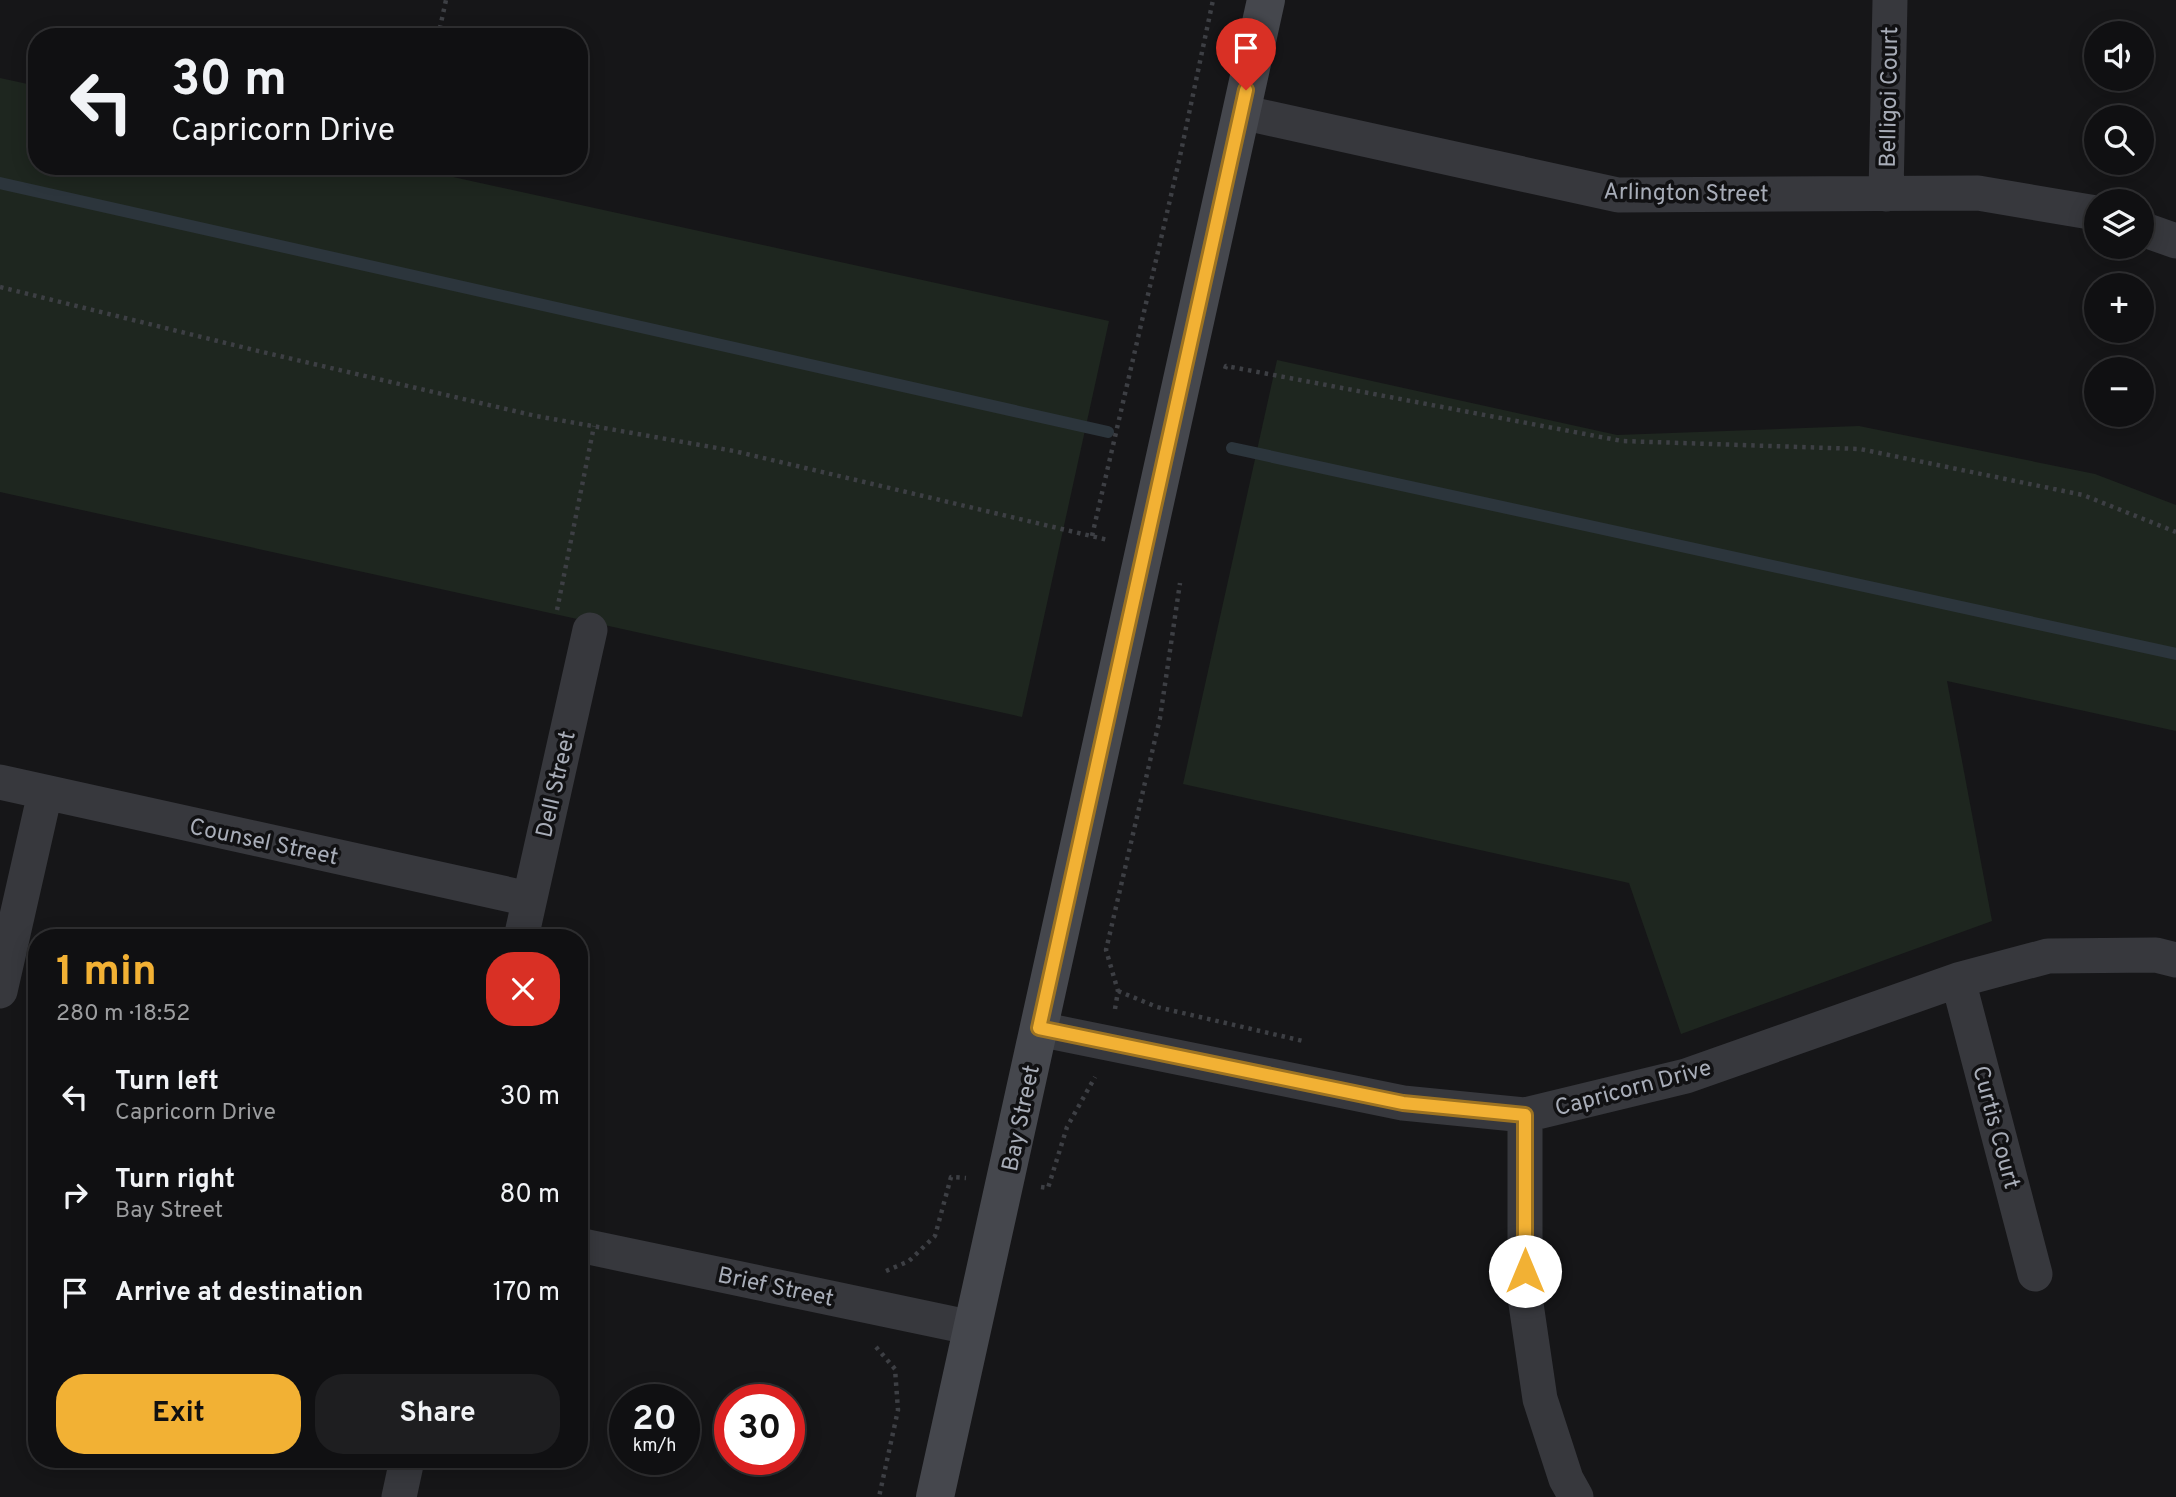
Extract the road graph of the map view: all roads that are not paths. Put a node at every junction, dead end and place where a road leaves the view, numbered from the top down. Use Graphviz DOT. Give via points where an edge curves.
graph roads {
  1 [pos="1266,0"];
  2 [pos="1890,0"];
  3 [pos="1241,112"];
  4 [pos="1886,194"];
  5 [pos="2084,212"];
  6 [pos="2154,233"];
  7 [pos="2176,241"];
  8 [pos="590,631"];
  9 [pos="0,782"];
  10 [pos="46,793"];
  11 [pos="529,900"];
  12 [pos="523,929"];
  13 [pos="2176,960"];
  14 [pos="1958,980"];
  15 [pos="0,992"];
  16 [pos="1039,1028"];
  17 [pos="1525,1115"];
  18 [pos="588,1247"];
  19 [pos="2035,1274"];
  20 [pos="973,1328"];
  21 [pos="405,1468"];
  22 [pos="399,1497"];
  23 [pos="935,1497"];
  24 [pos="1577,1497"];
  1 -- 3 [label="street, Bay Street"];
  2 -- 4 [label="street, Belligoi Court"];
  3 -- 4 [label="street, Arlington Street" via="1618,195"];
  3 -- 16 [label="street, Bay Street"];
  4 -- 5 [label="street, Arlington Street" via="1978,193"];
  6 -- 7 [label="street"];
  8 -- 11 [label="street, Dell Street"];
  9 -- 10 [label="street, Counsel Street"];
  10 -- 11 [label="street, Counsel Street"];
  10 -- 15 [label="street"];
  11 -- 12 [label="street, Dell Street"];
  13 -- 14 [label="street, Capricorn Drive" via="2156,955 2048,956"];
  14 -- 17 [label="street, Capricorn Drive" via="1686,1076"];
  14 -- 19 [label="street, Curtis Court"];
  16 -- 17 [label="street, Capricorn Drive" via="1403,1103"];
  16 -- 20 [label="street, Bay Street"];
  17 -- 24 [label="street" via="1525,1297 1540,1399 1566,1479"];
  18 -- 20 [label="street, Brief Street"];
  20 -- 23 [label="street, Bay Street"];
  21 -- 22 [label="street"];
}
